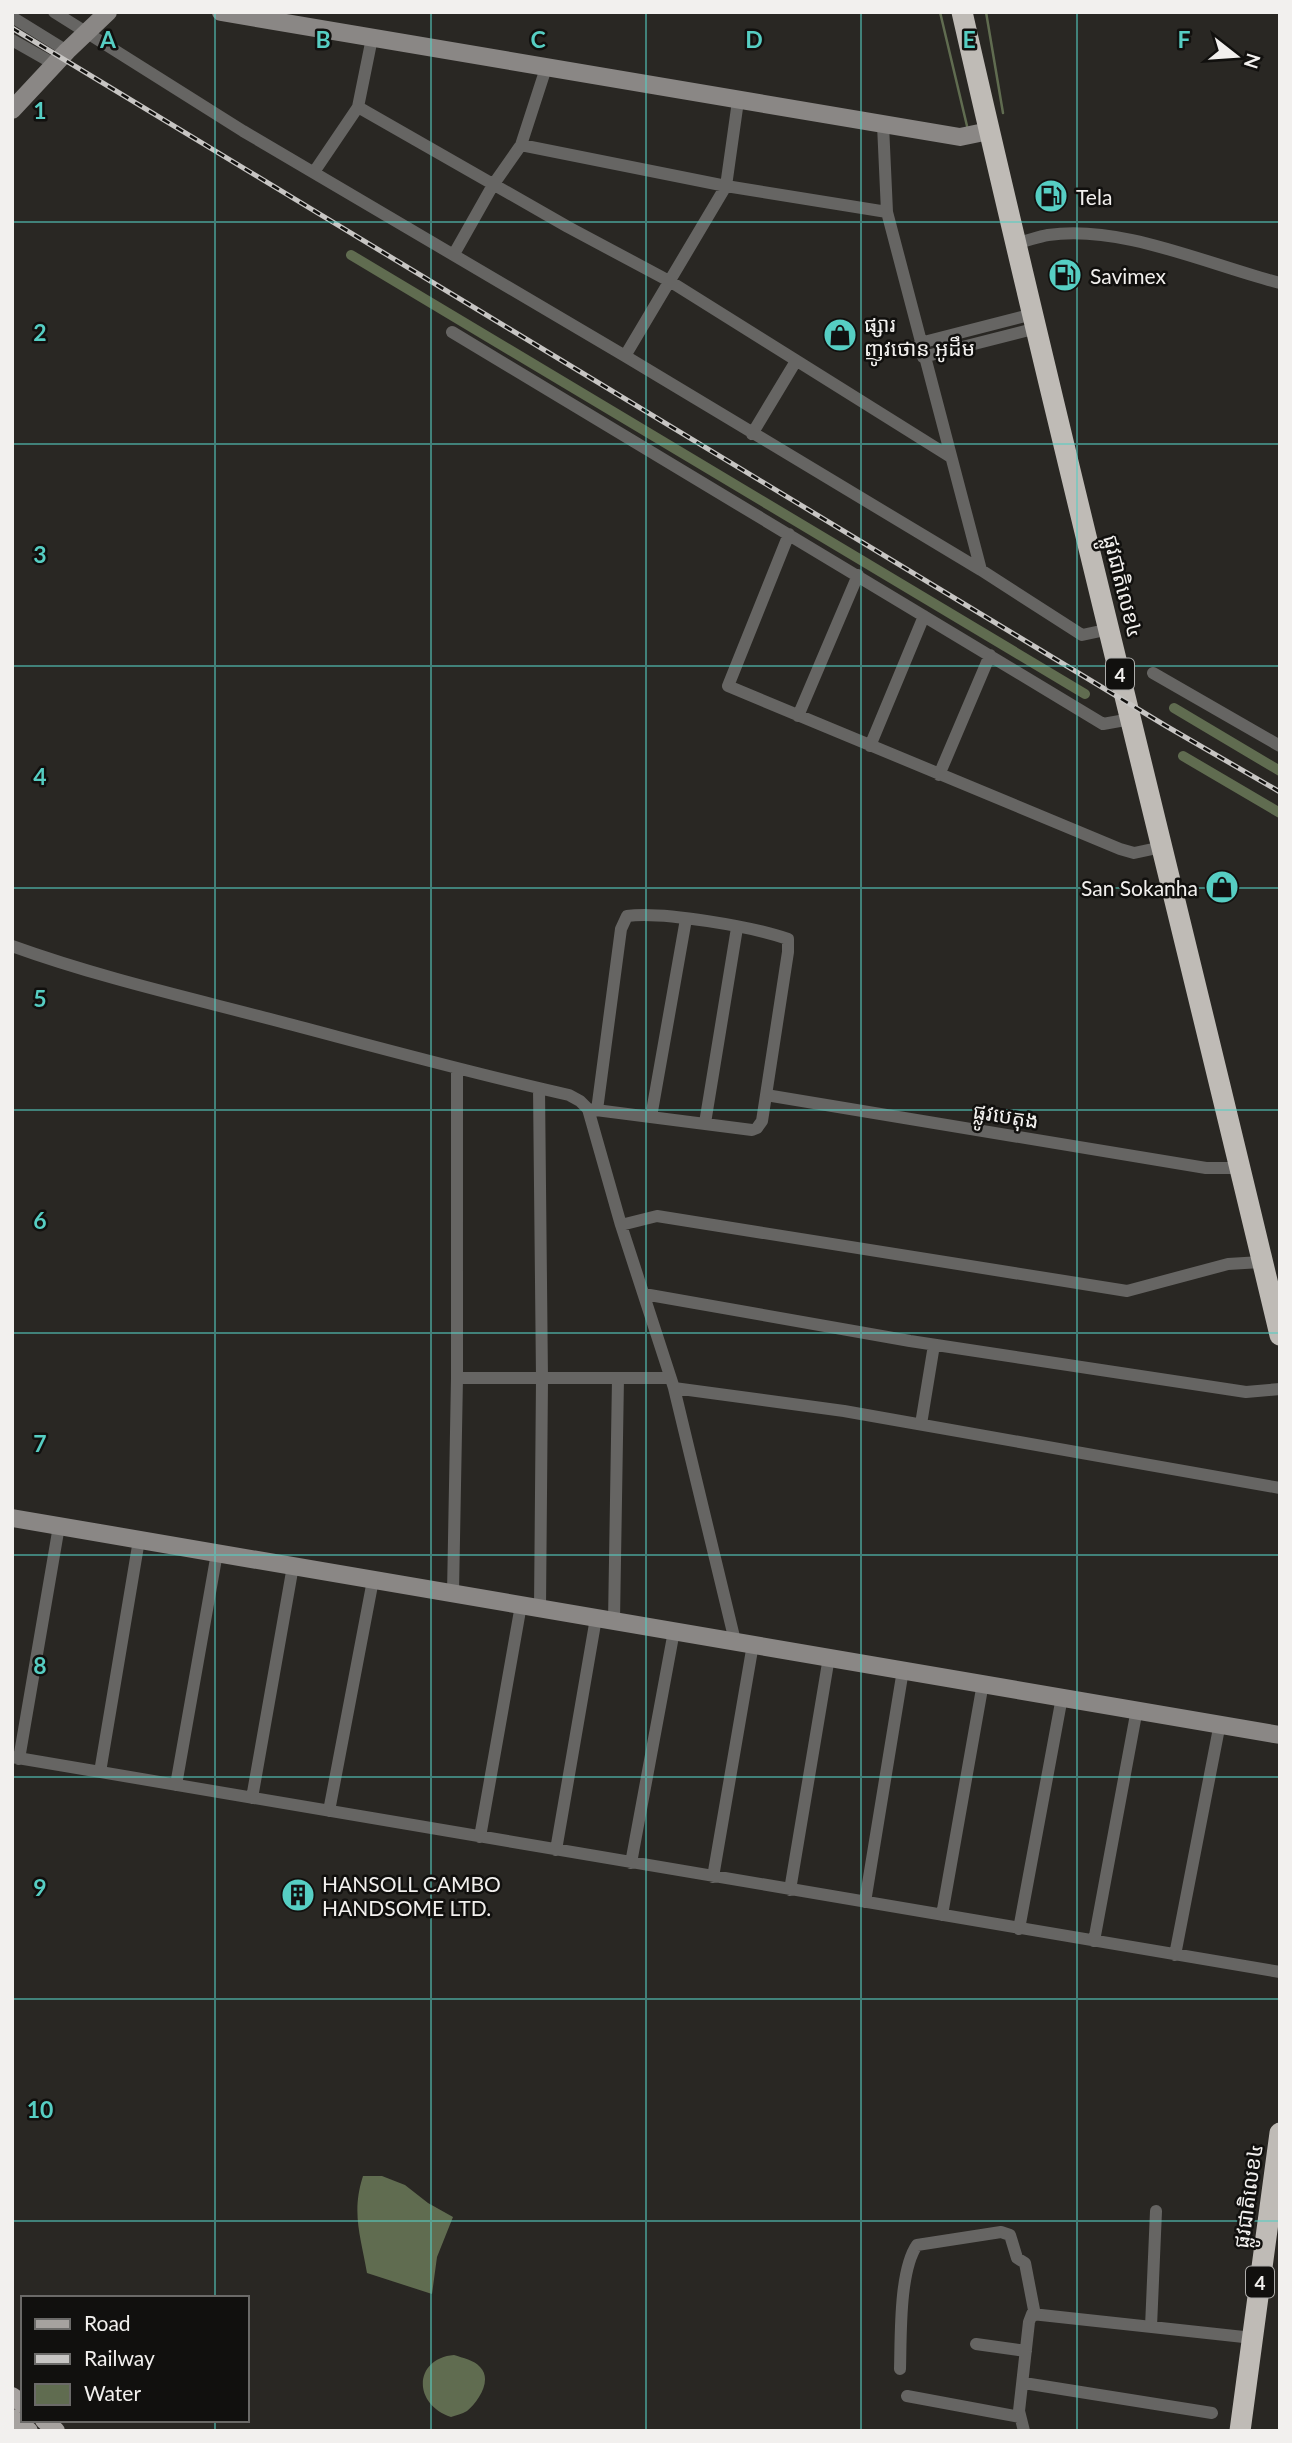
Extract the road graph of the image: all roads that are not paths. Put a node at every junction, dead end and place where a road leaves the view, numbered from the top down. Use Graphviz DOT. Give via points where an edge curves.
graph roads {
  1 [pos="54,12"];
  2 [pos="108,12"];
  3 [pos="220,12"];
  4 [pos="962,12"];
  5 [pos="12,17"];
  6 [pos="86,34"];
  7 [pos="372,38"];
  8 [pos="12,40"];
  9 [pos="61,58"];
  10 [pos="546,68"];
  11 [pos="738,101"];
  12 [pos="358,107"];
  13 [pos="12,110"];
  14 [pos="883,125"];
  15 [pos="989,131"];
  16 [pos="521,145"];
  17 [pos="314,172"];
  18 [pos="493,185"];
  19 [pos="726,186"];
  20 [pos="887,212"];
  21 [pos="1016,243"];
  22 [pos="454,254"];
  23 [pos="671,282"];
  24 [pos="1280,283"];
  25 [pos="1035,321"];
  26 [pos="452,332"];
  27 [pos="921,350"];
  28 [pos="625,356"];
  29 [pos="796,362"];
  30 [pos="752,434"];
  31 [pos="950,456"];
  32 [pos="789,534"];
  33 [pos="981,570"];
  34 [pos="858,575"];
  35 [pos="924,616"];
  36 [pos="1110,629"];
  37 [pos="990,655"];
  38 [pos="1153,673"];
  39 [pos="798,716"];
  40 [pos="1131,719"];
  41 [pos="870,746"];
  42 [pos="1280,746"];
  43 [pos="939,775"];
  44 [pos="1162,847"];
  45 [pos="686,919"];
  46 [pos="737,928"];
  47 [pos="12,946"];
  48 [pos="457,1070"];
  49 [pos="539,1088"];
  50 [pos="766,1095"];
  51 [pos="592,1110"];
  52 [pos="651,1117"];
  53 [pos="705,1123"];
  54 [pos="1241,1168"];
  55 [pos="621,1225"];
  56 [pos="1270,1261"];
  57 [pos="644,1294"];
  58 [pos="1280,1335"];
  59 [pos="934,1345"];
  60 [pos="457,1378"];
  61 [pos="618,1378"];
  62 [pos="542,1379"];
  63 [pos="672,1383"];
  64 [pos="1280,1389"];
  65 [pos="921,1424"];
  66 [pos="1280,1488"];
  67 [pos="12,1518"];
  68 [pos="60,1526"];
  69 [pos="139,1540"];
  70 [pos="217,1553"];
  71 [pos="293,1566"];
  72 [pos="373,1580"];
  73 [pos="453,1593"];
  74 [pos="521,1605"];
  75 [pos="540,1608"];
  76 [pos="605,1619"];
  77 [pos="674,1631"];
  78 [pos="735,1641"];
  79 [pos="753,1644"];
  80 [pos="828,1657"];
  81 [pos="903,1670"];
  82 [pos="983,1683"];
  83 [pos="1062,1697"];
  84 [pos="1137,1709"];
  85 [pos="1220,1723"];
  86 [pos="1280,1735"];
  87 [pos="16,1758"];
  88 [pos="100,1772"];
  89 [pos="176,1785"];
  90 [pos="252,1798"];
  91 [pos="329,1811"];
  92 [pos="480,1837"];
  93 [pos="556,1850"];
  94 [pos="631,1863"];
  95 [pos="713,1877"];
  96 [pos="790,1890"];
  97 [pos="865,1902"];
  98 [pos="942,1916"];
  99 [pos="1019,1929"];
  100 [pos="1094,1941"];
  101 [pos="1175,1955"];
  102 [pos="1280,1972"];
  103 [pos="1280,2133"];
  104 [pos="1156,2211"];
  105 [pos="1035,2315"];
  106 [pos="1151,2327"];
  107 [pos="1253,2338"];
  108 [pos="976,2344"];
  109 [pos="1026,2351"];
  110 [pos="900,2369"];
  111 [pos="1024,2383"];
  112 [pos="907,2396"];
  113 [pos="1212,2413"];
  114 [pos="1020,2417"];
  115 [pos="12,2418"];
  116 [pos="29,2431"];
  117 [pos="1024,2431"];
  118 [pos="1240,2431"];
  1 -- 6 [label="street"];
  2 -- 6 [label="street"];
  3 -- 7 [label="street"];
  4 -- 15 [label="highway, ផ្លូវជាតិលេខ៤ / 4"];
  5 -- 9 [label="street"];
  6 -- 9 [label="street"];
  6 -- 17 [label="street"];
  7 -- 10 [label="street"];
  7 -- 12 [label="street"];
  8 -- 9 [label="street"];
  9 -- 13 [label="street"];
  10 -- 11 [label="street"];
  10 -- 16 [label="street"];
  11 -- 14 [label="street"];
  11 -- 19 [label="street"];
  12 -- 17 [label="street"];
  12 -- 18 [label="street"];
  14 -- 15 [label="street" via="960,137"];
  14 -- 20 [label="street"];
  15 -- 21 [label="highway, ផ្លូវជាតិលេខ៤ / 4"];
  16 -- 18 [label="street"];
  16 -- 19 [label="street"];
  17 -- 22 [label="street"];
  18 -- 22 [label="street"];
  18 -- 23 [label="street"];
  19 -- 20 [label="street"];
  19 -- 23 [label="street"];
  20 -- 27 [label="street"];
  21 -- 24 [label="street" via="1075,233 1139,241"];
  21 -- 25 [label="highway, ផ្លូវជាតិលេខ៤ / 4"];
  22 -- 28 [label="street"];
  23 -- 28 [label="street"];
  23 -- 29 [label="street"];
  25 -- 27 [label="street"];
  25 -- 36 [label="highway, ផ្លូវជាតិលេខ៤ / 4"];
  26 -- 32 [label="street"];
  27 -- 31 [label="street"];
  28 -- 30 [label="street"];
  29 -- 30 [label="street"];
  29 -- 31 [label="street"];
  30 -- 33 [label="street"];
  31 -- 33 [label="street"];
  32 -- 34 [label="street"];
  32 -- 39 [label="street" via="727,686"];
  33 -- 36 [label="street" via="1082,635"];
  34 -- 35 [label="street"];
  34 -- 39 [label="street"];
  35 -- 37 [label="street"];
  35 -- 41 [label="street"];
  36 -- 40 [label="highway, ផ្លូវជាតិលេខ៤ / 4"];
  37 -- 40 [label="street" via="1103,724"];
  37 -- 43 [label="street"];
  38 -- 42 [label="street"];
  39 -- 41 [label="street"];
  40 -- 44 [label="highway, ផ្លូវជាតិលេខ៤ / 4"];
  41 -- 43 [label="street"];
  43 -- 44 [label="street" via="1120,849 1134,853"];
  44 -- 54 [label="highway, ផ្លូវជាតិលេខ៤ / 4"];
  45 -- 46 [label="street"];
  45 -- 51 [label="street" via="637,915 624,920"];
  45 -- 52 [label="street"];
  46 -- 50 [label="street" via="788,939 789,943"];
  46 -- 53 [label="street"];
  47 -- 48 [label="street"];
  48 -- 49 [label="street"];
  48 -- 60 [label="street"];
  49 -- 51 [label="street" via="569,1095"];
  49 -- 62 [label="street"];
  50 -- 53 [label="street" via="757,1128"];
  50 -- 54 [label="street, ផ្លូវបេតុង" via="1206,1168"];
  51 -- 52 [label="street"];
  51 -- 55 [label="street"];
  52 -- 53 [label="street"];
  54 -- 56 [label="highway, ផ្លូវជាតិលេខ៤ / 4"];
  55 -- 56 [label="street" via="657,1216 1127,1291 1228,1264"];
  55 -- 57 [label="street"];
  56 -- 58 [label="highway, ផ្លូវជាតិលេខ៤ / 4"];
  57 -- 59 [label="street"];
  57 -- 63 [label="street"];
  59 -- 64 [label="street" via="1245,1392"];
  59 -- 65 [label="street"];
  60 -- 62 [label="street"];
  60 -- 73 [label="street"];
  61 -- 62 [label="street"];
  61 -- 63 [label="street"];
  61 -- 76 [label="street"];
  62 -- 75 [label="street"];
  63 -- 65 [label="street"];
  63 -- 78 [label="street"];
  65 -- 66 [label="street"];
  67 -- 68 [label="street"];
  68 -- 69 [label="street"];
  68 -- 87 [label="street"];
  69 -- 70 [label="street"];
  69 -- 88 [label="street"];
  70 -- 71 [label="street"];
  70 -- 89 [label="street"];
  71 -- 72 [label="street"];
  71 -- 90 [label="street"];
  72 -- 73 [label="street"];
  72 -- 91 [label="street"];
  73 -- 74 [label="street"];
  74 -- 75 [label="street"];
  74 -- 92 [label="street"];
  75 -- 76 [label="street"];
  76 -- 77 [label="street"];
  76 -- 93 [label="street"];
  77 -- 78 [label="street"];
  77 -- 94 [label="street"];
  78 -- 79 [label="street"];
  79 -- 80 [label="street"];
  79 -- 95 [label="street"];
  80 -- 81 [label="street"];
  80 -- 96 [label="street"];
  81 -- 82 [label="street"];
  81 -- 97 [label="street"];
  82 -- 83 [label="street"];
  82 -- 98 [label="street"];
  83 -- 84 [label="street"];
  83 -- 99 [label="street"];
  84 -- 85 [label="street"];
  84 -- 100 [label="street"];
  85 -- 86 [label="street"];
  85 -- 101 [label="street"];
  87 -- 88 [label="street"];
  88 -- 89 [label="street"];
  89 -- 90 [label="street"];
  90 -- 91 [label="street"];
  91 -- 92 [label="street"];
  92 -- 93 [label="street"];
  93 -- 94 [label="street"];
  94 -- 95 [label="street"];
  95 -- 96 [label="street"];
  96 -- 97 [label="street"];
  97 -- 98 [label="street"];
  98 -- 99 [label="street"];
  99 -- 100 [label="street"];
  100 -- 101 [label="street"];
  101 -- 102 [label="street"];
  103 -- 107 [label="highway, ផ្លូវជាតិលេខ៤ / 4"];
  104 -- 106 [label="street"];
  105 -- 106 [label="street"];
  105 -- 109 [label="street" via="1030,2317"];
  105 -- 110 [label="street" via="1025,2263 1017,2258 1010,2235 1001,2232 917,2245 910,2259 902,2308"];
  106 -- 107 [label="street"];
  107 -- 118 [label="highway, ផ្លូវជាតិលេខ៤ / 4"];
  108 -- 109 [label="street"];
  109 -- 111 [label="street"];
  111 -- 113 [label="street"];
  111 -- 114 [label="street"];
  112 -- 114 [label="street"];
  114 -- 117 [label="street"];
  115 -- 116 [label="main road"];
}
